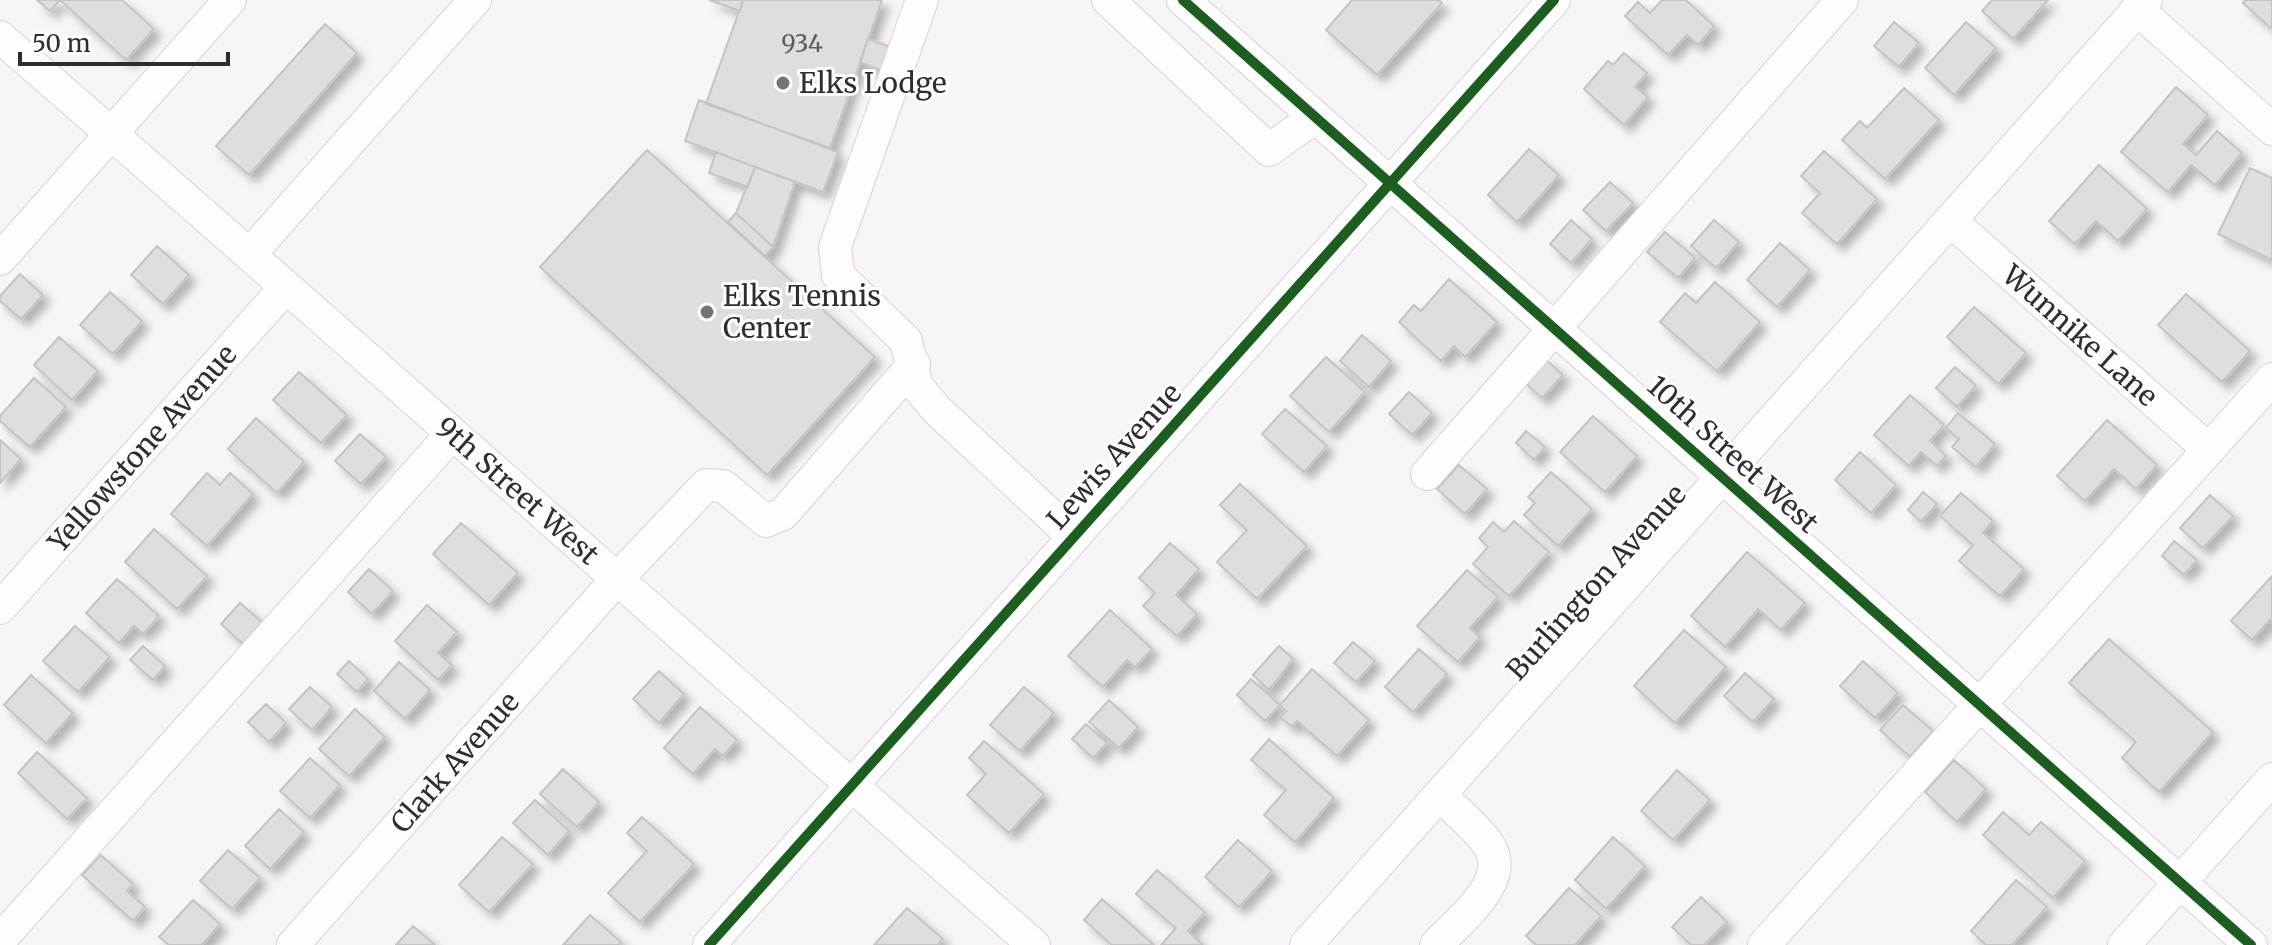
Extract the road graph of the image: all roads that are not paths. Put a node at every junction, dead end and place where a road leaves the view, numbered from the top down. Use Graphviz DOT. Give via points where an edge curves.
graph roads {
  1 [pos="230,0"];
  2 [pos="475,0"];
  3 [pos="922,0"];
  4 [pos="1108,0"];
  5 [pos="1183,0"];
  6 [pos="1554,0"];
  7 [pos="1842,0"];
  8 [pos="2142,5"];
  9 [pos="0,37"];
  10 [pos="1315,117"];
  11 [pos="2272,129"];
  12 [pos="112,134"];
  13 [pos="1390,183"];
  14 [pos="1950,220"];
  15 [pos="250,254"];
  16 [pos="0,259"];
  17 [pos="285,288"];
  18 [pos="1554,328"];
  19 [pos="914,364"];
  20 [pos="2272,379"];
  21 [pos="451,435"];
  22 [pos="2209,450"];
  23 [pos="1427,474"];
  24 [pos="1722,477"];
  25 [pos="1074,537"];
  26 [pos="616,580"];
  27 [pos="0,608"];
  28 [pos="1980,705"];
  29 [pos="2272,779"];
  30 [pos="851,786"];
  31 [pos="1440,795"];
  32 [pos="2180,882"];
  33 [pos="0,940"];
  34 [pos="293,945"];
  35 [pos="709,945"];
  36 [pos="1034,945"];
  37 [pos="1306,945"];
  38 [pos="1436,945"];
  39 [pos="1764,945"];
  40 [pos="2124,945"];
  41 [pos="2251,945"];
  1 -- 12 [label="street"];
  2 -- 15 [label="street"];
  3 -- 19 [label="street" via="835,247 838,275 906,341"];
  4 -- 10 [label="street" via="1269,150"];
  5 -- 10 [label="street, 10th Street West"];
  6 -- 13 [label="street, Lewis Avenue"];
  7 -- 18 [label="street"];
  8 -- 11 [label="street"];
  8 -- 14 [label="street, Burlington Avenue"];
  9 -- 12 [label="street, 9th Street West"];
  10 -- 13 [label="street, 10th Street West"];
  12 -- 15 [label="street, 9th Street West"];
  12 -- 16 [label="street"];
  13 -- 18 [label="street, 10th Street West"];
  13 -- 25 [label="street, Lewis Avenue"];
  14 -- 22 [label="street, Wunnike Lane"];
  14 -- 24 [label="street, Burlington Avenue"];
  15 -- 17 [label="street, 9th Street West"];
  17 -- 21 [label="street, 9th Street West"];
  17 -- 27 [label="street, Yellowstone Avenue"];
  18 -- 23 [label="street"];
  18 -- 24 [label="street, 10th Street West"];
  19 -- 25 [label="street" via="917,386 936,409"];
  19 -- 26 [label="street, Clark Avenue" via="783,514 766,521 723,486 706,485"];
  20 -- 22 [label="street"];
  21 -- 26 [label="street, 9th Street West"];
  21 -- 33 [label="street"];
  22 -- 28 [label="street"];
  24 -- 28 [label="street, 10th Street West"];
  24 -- 31 [label="street, Burlington Avenue"];
  25 -- 30 [label="street, Lewis Avenue"];
  26 -- 30 [label="street, 9th Street West"];
  26 -- 34 [label="street, Clark Avenue"];
  28 -- 32 [label="street, 10th Street West"];
  28 -- 39 [label="street"];
  29 -- 32 [label="street"];
  30 -- 35 [label="street, Lewis Avenue"];
  30 -- 36 [label="street, 9th Street West"];
  31 -- 37 [label="street, Burlington Avenue"];
  31 -- 38 [label="street" via="1489,845 1496,868 1489,887"];
  32 -- 40 [label="street"];
  32 -- 41 [label="street, 10th Street West"];
}
